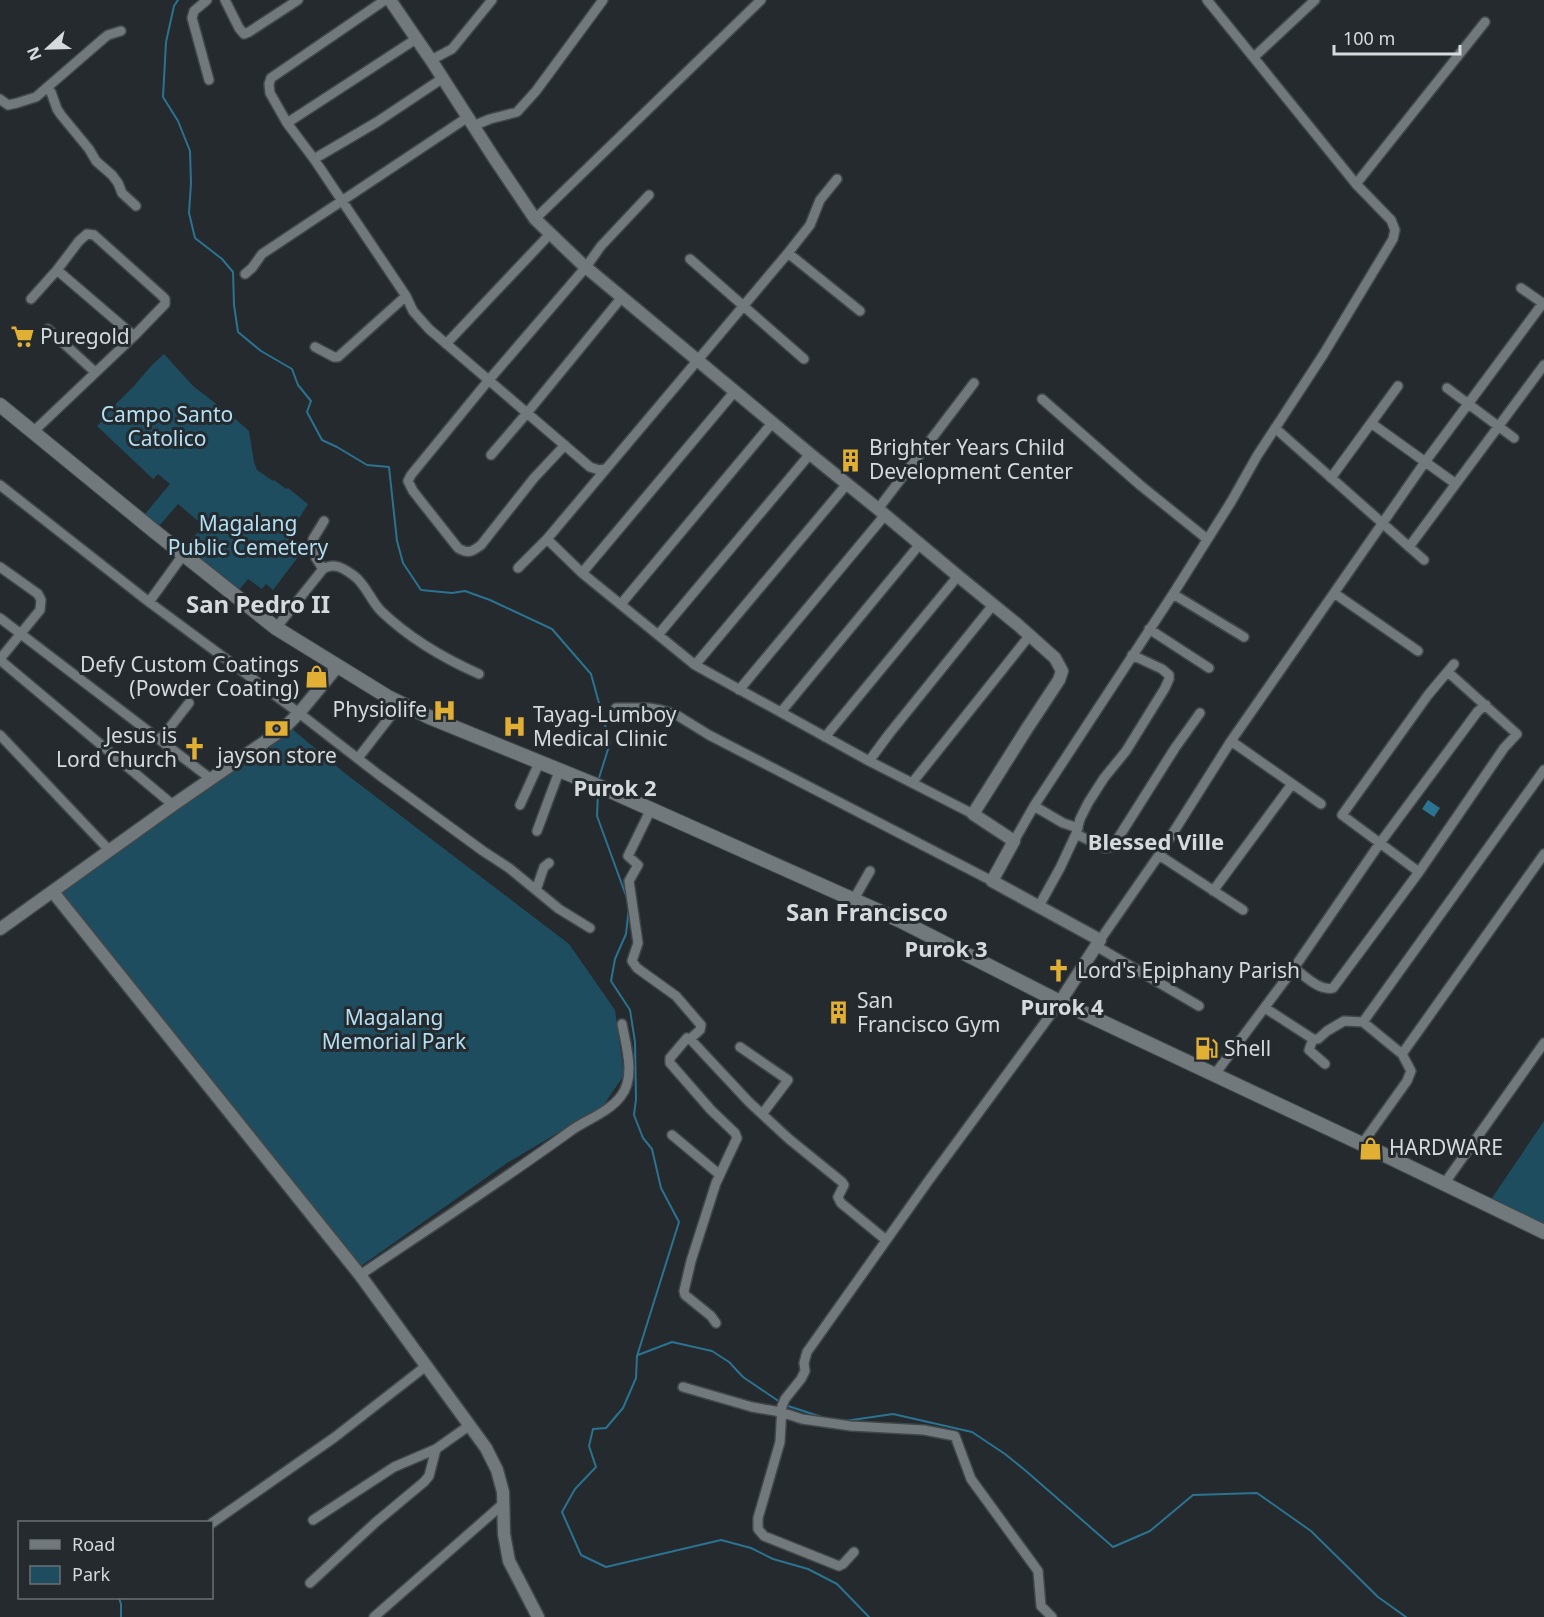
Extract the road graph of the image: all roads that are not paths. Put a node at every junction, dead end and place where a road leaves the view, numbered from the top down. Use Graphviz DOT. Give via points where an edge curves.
graph roads {
  1 [pos="207,0"];
  2 [pos="225,0"];
  3 [pos="298,0"];
  4 [pos="385,0"];
  5 [pos="390,0"];
  6 [pos="492,0"];
  7 [pos="603,0"];
  8 [pos="761,0"];
  9 [pos="1207,0"];
  10 [pos="1315,0"];
  11 [pos="1485,22"];
  12 [pos="121,31"];
  13 [pos="416,39"];
  14 [pos="1254,57"];
  15 [pos="431,60"];
  16 [pos="443,78"];
  17 [pos="209,80"];
  18 [pos="46,89"];
  19 [pos="0,99"];
  20 [pos="470,122"];
  21 [pos="287,123"];
  22 [pos="314,159"];
  23 [pos="837,179"];
  24 [pos="1356,184"];
  25 [pos="649,195"];
  26 [pos="343,202"];
  27 [pos="136,206"];
  28 [pos="535,219"];
  29 [pos="550,234"];
  30 [pos="788,253"];
  31 [pos="690,259"];
  32 [pos="586,267"];
  33 [pos="57,270"];
  34 [pos="245,274"];
  35 [pos="1521,288"];
  36 [pos="406,296"];
  37 [pos="622,297"];
  38 [pos="31,299"];
  39 [pos="743,304"];
  40 [pos="1543,304"];
  41 [pos="860,311"];
  42 [pos="48,329"];
  43 [pos="135,336"];
  44 [pos="446,344"];
  45 [pos="315,346"];
  46 [pos="697,359"];
  47 [pos="804,359"];
  48 [pos="1544,365"];
  49 [pos="95,372"];
  50 [pos="488,381"];
  51 [pos="974,383"];
  52 [pos="1398,386"];
  53 [pos="1447,388"];
  54 [pos="735,390"];
  55 [pos="1042,399"];
  56 [pos="1468,404"];
  57 [pos="2,410"];
  58 [pos="527,413"];
  59 [pos="773,422"];
  60 [pos="1371,423"];
  61 [pos="1498,426"];
  62 [pos="1275,428"];
  63 [pos="33,432"];
  64 [pos="1514,438"];
  65 [pos="565,445"];
  66 [pos="810,454"];
  67 [pos="491,455"];
  68 [pos="1425,462"];
  69 [pos="605,470"];
  70 [pos="1331,478"];
  71 [pos="847,484"];
  72 [pos="1456,484"];
  73 [pos="0,485"];
  74 [pos="882,512"];
  75 [pos="324,521"];
  76 [pos="1383,524"];
  77 [pos="547,539"];
  78 [pos="1207,539"];
  79 [pos="920,544"];
  80 [pos="1409,547"];
  81 [pos="183,555"];
  82 [pos="1424,560"];
  83 [pos="0,567"];
  84 [pos="518,568"];
  85 [pos="323,569"];
  86 [pos="582,573"];
  87 [pos="958,576"];
  88 [pos="1334,593"];
  89 [pos="1173,594"];
  90 [pos="149,602"];
  91 [pos="621,604"];
  92 [pos="993,605"];
  93 [pos="0,618"];
  94 [pos="276,628"];
  95 [pos="1149,629"];
  96 [pos="21,633"];
  97 [pos="658,635"];
  98 [pos="1030,635"];
  99 [pos="1244,637"];
  100 [pos="1418,651"];
  101 [pos="1132,655"];
  102 [pos="0,660"];
  103 [pos="695,665"];
  104 [pos="337,667"];
  105 [pos="1209,668"];
  106 [pos="479,674"];
  107 [pos="739,690"];
  108 [pos="189,702"];
  109 [pos="400,704"];
  110 [pos="1486,705"];
  111 [pos="616,708"];
  112 [pos="781,712"];
  113 [pos="299,713"];
  114 [pos="1200,713"];
  115 [pos="0,735"];
  116 [pos="825,736"];
  117 [pos="160,740"];
  118 [pos="1231,741"];
  119 [pos="358,758"];
  120 [pos="540,761"];
  121 [pos="869,761"];
  122 [pos="560,769"];
  123 [pos="1544,770"];
  124 [pos="211,779"];
  125 [pos="912,783"];
  126 [pos="1292,784"];
  127 [pos="1321,804"];
  128 [pos="173,805"];
  129 [pos="520,805"];
  130 [pos="1035,806"];
  131 [pos="651,809"];
  132 [pos="973,814"];
  133 [pos="537,831"];
  134 [pos="1077,831"];
  135 [pos="1014,841"];
  136 [pos="1380,843"];
  137 [pos="110,851"];
  138 [pos="1544,854"];
  139 [pos="1159,855"];
  140 [pos="549,863"];
  141 [pos="870,871"];
  142 [pos="1419,872"];
  143 [pos="992,881"];
  144 [pos="536,890"];
  145 [pos="1214,891"];
  146 [pos="53,892"];
  147 [pos="854,899"];
  148 [pos="1039,906"];
  149 [pos="1243,910"];
  150 [pos="590,928"];
  151 [pos="0,929"];
  152 [pos="1098,943"];
  153 [pos="1294,968"];
  154 [pos="1060,1002"];
  155 [pos="1199,1006"];
  156 [pos="1265,1008"];
  157 [pos="1363,1022"];
  158 [pos="622,1024"];
  159 [pos="690,1039"];
  160 [pos="1313,1039"];
  161 [pos="1544,1043"];
  162 [pos="740,1047"];
  163 [pos="1402,1054"];
  164 [pos="1325,1064"];
  165 [pos="1215,1074"];
  166 [pos="763,1113"];
  167 [pos="672,1135"];
  168 [pos="1362,1144"];
  169 [pos="720,1175"];
  170 [pos="1444,1184"];
  171 [pos="1544,1232"];
  172 [pos="886,1240"];
  173 [pos="360,1275"];
  174 [pos="716,1323"];
  175 [pos="426,1365"];
  176 [pos="683,1388"];
  177 [pos="781,1412"];
  178 [pos="470,1425"];
  179 [pos="436,1449"];
  180 [pos="504,1503"];
  181 [pos="313,1520"];
  182 [pos="213,1522"];
  183 [pos="854,1552"];
  184 [pos="310,1582"];
  185 [pos="374,1617"];
  186 [pos="538,1617"];
  187 [pos="1052,1617"];
  1 -- 17 [label="street" via="192,18"];
  2 -- 3 [label="street" via="244,34"];
  4 -- 21 [label="street" via="271,78 270,93"];
  5 -- 13 [label="street"];
  6 -- 15 [label="street" via="452,49"];
  7 -- 20 [label="street" via="517,112"];
  8 -- 28 [label="street"];
  9 -- 14 [label="street"];
  10 -- 14 [label="street"];
  11 -- 24 [label="street"];
  12 -- 18 [label="street" via="108,35"];
  13 -- 15 [label="street"];
  13 -- 21 [label="street"];
  14 -- 24 [label="street"];
  15 -- 16 [label="street"];
  16 -- 20 [label="street"];
  16 -- 22 [label="street"];
  18 -- 19 [label="street" via="18,103 8,105"];
  18 -- 27 [label="street" via="96,161"];
  20 -- 26 [label="street"];
  20 -- 28 [label="street"];
  21 -- 22 [label="street"];
  22 -- 26 [label="street"];
  23 -- 30 [label="street"];
  24 -- 62 [label="street" via="1391,220 1393,239"];
  25 -- 32 [label="street"];
  26 -- 34 [label="street" via="262,254"];
  26 -- 36 [label="street"];
  28 -- 29 [label="street"];
  29 -- 32 [label="street"];
  29 -- 44 [label="street"];
  30 -- 39 [label="street"];
  30 -- 41 [label="street"];
  31 -- 39 [label="street"];
  32 -- 37 [label="street"];
  32 -- 50 [label="street"];
  33 -- 38 [label="street"];
  33 -- 43 [label="street"];
  33 -- 43 [label="street" via="82,237 89,233 98,238 165,299 163,307"];
  35 -- 40 [label="street"];
  36 -- 44 [label="street" via="419,319"];
  36 -- 45 [label="street" via="338,357"];
  37 -- 46 [label="street"];
  37 -- 58 [label="street"];
  39 -- 46 [label="street"];
  39 -- 47 [label="street"];
  40 -- 56 [label="street"];
  42 -- 49 [label="street"];
  43 -- 49 [label="street"];
  44 -- 50 [label="street"];
  46 -- 54 [label="street"];
  46 -- 69 [label="street"];
  48 -- 61 [label="street"];
  49 -- 63 [label="street"];
  50 -- 58 [label="street"];
  50 -- 65 [label="street" via="408,479 458,548 468,553 481,545"];
  51 -- 74 [label="street"];
  52 -- 60 [label="street"];
  53 -- 56 [label="street"];
  54 -- 59 [label="street"];
  54 -- 86 [label="street"];
  55 -- 78 [label="street"];
  56 -- 61 [label="street"];
  56 -- 68 [label="street"];
  57 -- 63 [label="main road"];
  58 -- 65 [label="street"];
  58 -- 67 [label="street"];
  59 -- 66 [label="street"];
  59 -- 91 [label="street"];
  60 -- 68 [label="street"];
  60 -- 70 [label="street"];
  61 -- 64 [label="street"];
  61 -- 72 [label="street"];
  62 -- 70 [label="street"];
  62 -- 78 [label="street"];
  63 -- 81 [label="main road"];
  65 -- 69 [label="street" via="590,466"];
  66 -- 71 [label="street"];
  66 -- 97 [label="street"];
  68 -- 72 [label="street"];
  68 -- 76 [label="street"];
  69 -- 77 [label="street"];
  70 -- 76 [label="street"];
  71 -- 74 [label="street"];
  71 -- 103 [label="street"];
  72 -- 80 [label="street"];
  73 -- 90 [label="street"];
  74 -- 79 [label="street"];
  74 -- 107 [label="street"];
  75 -- 85 [label="street" via="312,539"];
  76 -- 80 [label="street"];
  76 -- 88 [label="street"];
  77 -- 84 [label="street"];
  77 -- 86 [label="street"];
  78 -- 89 [label="street"];
  79 -- 87 [label="street"];
  79 -- 112 [label="street"];
  80 -- 82 [label="street"];
  81 -- 90 [label="street"];
  81 -- 94 [label="main road"];
  83 -- 96 [label="street" via="41,600 40,610"];
  85 -- 94 [label="street"];
  85 -- 106 [label="street" via="332,565 351,573 365,586 379,609 402,629 447,659"];
  86 -- 91 [label="street"];
  87 -- 92 [label="street"];
  87 -- 116 [label="street"];
  88 -- 100 [label="street"];
  88 -- 118 [label="street"];
  89 -- 95 [label="street"];
  89 -- 99 [label="street"];
  90 -- 113 [label="street"];
  91 -- 97 [label="street"];
  92 -- 98 [label="street"];
  92 -- 121 [label="street"];
  93 -- 96 [label="street"];
  94 -- 104 [label="main road"];
  95 -- 101 [label="street"];
  95 -- 105 [label="street"];
  96 -- 102 [label="street"];
  96 -- 117 [label="street"];
  97 -- 103 [label="street"];
  98 -- 125 [label="street"];
  98 -- 132 [label="street" via="1055,658 1062,670 1059,680"];
  101 -- 130 [label="street"];
  101 -- 134 [label="street" via="1162,669 1169,679 1126,751 1088,803"];
  102 -- 128 [label="street"];
  103 -- 107 [label="street"];
  104 -- 109 [label="main road"];
  104 -- 113 [label="street"];
  107 -- 112 [label="street"];
  108 -- 117 [label="street"];
  109 -- 119 [label="street"];
  109 -- 120 [label="main road"];
  110 -- 136 [label="street"];
  110 -- 136 [label="street" via="1451,668 1421,705 1342,815"];
  110 -- 142 [label="street" via="1517,734"];
  111 -- 143 [label="street" via="650,708 675,714"];
  112 -- 116 [label="street"];
  113 -- 119 [label="street"];
  113 -- 124 [label="street"];
  114 -- 134 [label="street" via="1115,843 1106,848"];
  115 -- 137 [label="street"];
  116 -- 121 [label="street"];
  117 -- 124 [label="street"];
  118 -- 126 [label="street"];
  118 -- 139 [label="street"];
  119 -- 144 [label="street"];
  120 -- 122 [label="main road"];
  120 -- 129 [label="street"];
  121 -- 125 [label="street"];
  122 -- 131 [label="main road"];
  122 -- 133 [label="street"];
  123 -- 157 [label="street"];
  124 -- 128 [label="street"];
  125 -- 132 [label="street"];
  126 -- 127 [label="street"];
  126 -- 145 [label="street"];
  128 -- 137 [label="street"];
  130 -- 134 [label="street"];
  130 -- 135 [label="street"];
  131 -- 147 [label="main road"];
  131 -- 159 [label="street" via="628,856 638,865 629,881 638,943 632,961 637,969 676,996 701,1024"];
  132 -- 135 [label="street"];
  134 -- 148 [label="street"];
  135 -- 143 [label="street"];
  136 -- 142 [label="street"];
  136 -- 153 [label="street"];
  137 -- 146 [label="street"];
  138 -- 163 [label="street"];
  139 -- 145 [label="street"];
  139 -- 152 [label="street"];
  140 -- 144 [label="street"];
  141 -- 147 [label="street"];
  142 -- 153 [label="street" via="1333,988 1322,987"];
  143 -- 148 [label="street"];
  144 -- 150 [label="street"];
  145 -- 149 [label="street"];
  146 -- 151 [label="street"];
  146 -- 173 [label="street"];
  147 -- 154 [label="main road"];
  148 -- 152 [label="street"];
  152 -- 154 [label="street"];
  152 -- 155 [label="street"];
  153 -- 156 [label="street"];
  154 -- 165 [label="main road"];
  154 -- 172 [label="street"];
  156 -- 160 [label="street"];
  156 -- 165 [label="street"];
  157 -- 160 [label="street" via="1344,1021"];
  157 -- 163 [label="street"];
  158 -- 173 [label="street" via="628,1078 616,1101"];
  159 -- 166 [label="street"];
  159 -- 169 [label="street" via="670,1058 670,1063 737,1136"];
  160 -- 164 [label="street" via="1309,1050"];
  161 -- 170 [label="street"];
  162 -- 166 [label="street" via="788,1080"];
  163 -- 168 [label="street" via="1411,1071 1407,1081"];
  165 -- 168 [label="main road"];
  166 -- 172 [label="street" via="842,1182 838,1195 841,1203"];
  167 -- 169 [label="street"];
  168 -- 170 [label="main road"];
  169 -- 174 [label="street" via="684,1291"];
  170 -- 171 [label="main road"];
  172 -- 177 [label="street" via="807,1352 805,1371 785,1399"];
  173 -- 175 [label="street"];
  175 -- 178 [label="street"];
  175 -- 182 [label="street" via="335,1437"];
  176 -- 177 [label="street"];
  177 -- 183 [label="street" via="780,1442 758,1529 764,1536 839,1566"];
  177 -- 187 [label="street" via="851,1426 924,1430 955,1436 971,1479 1038,1571 1041,1606"];
  178 -- 179 [label="street"];
  178 -- 180 [label="street" via="497,1470"];
  179 -- 181 [label="street" via="394,1467"];
  179 -- 184 [label="street" via="424,1482"];
  180 -- 185 [label="street"];
  180 -- 186 [label="street" via="509,1561"];
}
